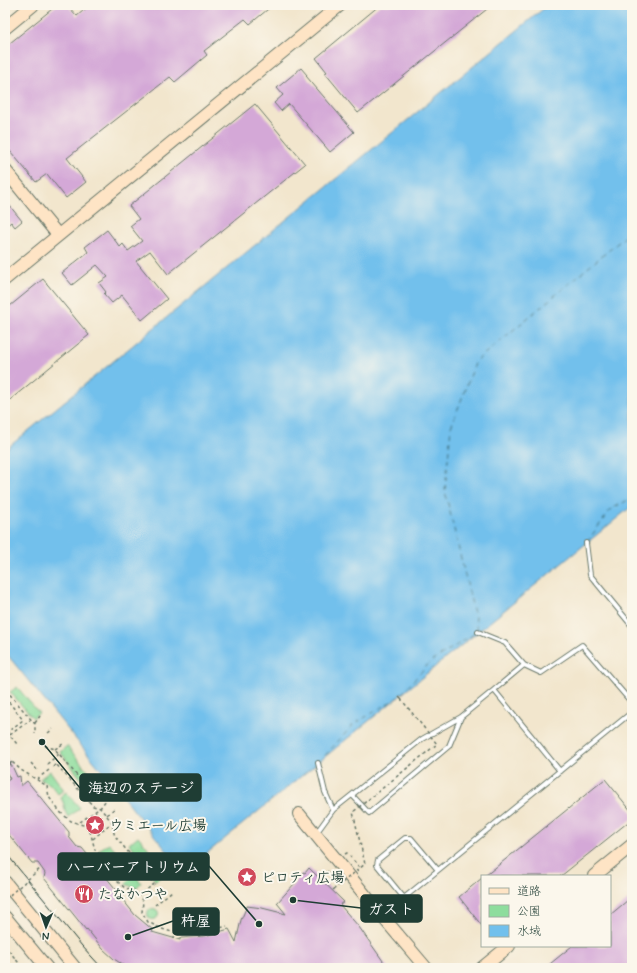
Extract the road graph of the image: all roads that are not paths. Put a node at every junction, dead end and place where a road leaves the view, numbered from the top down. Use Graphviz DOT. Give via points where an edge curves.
graph roads {
  1 [pos="33,5"];
  2 [pos="340,5"];
  3 [pos="5,28"];
  4 [pos="5,170"];
  5 [pos="58,235"];
  6 [pos="5,279"];
  7 [pos="586,543"];
  8 [pos="632,626"];
  9 [pos="478,632"];
  10 [pos="524,665"];
  11 [pos="494,690"];
  12 [pos="632,703"];
  13 [pos="632,712"];
  14 [pos="461,716"];
  15 [pos="318,762"];
  16 [pos="560,771"];
  17 [pos="352,795"];
  18 [pos="333,810"];
  19 [pos="299,814"];
  20 [pos="315,834"];
  21 [pos="632,845"];
  22 [pos="438,870"];
  23 [pos="595,875"];
  24 [pos="5,882"];
  25 [pos="404,898"];
  26 [pos="382,916"];
  27 [pos="5,917"];
  28 [pos="507,947"];
  29 [pos="47,968"];
  30 [pos="75,968"];
  31 [pos="426,968"];
  32 [pos="482,968"];
  1 -- 3 [label="street"];
  2 -- 5 [label="street"];
  4 -- 5 [label="street"];
  5 -- 6 [label="street"];
  7 -- 8 [label="lane" via="590,575"];
  9 -- 10 [label="lane" via="505,643"];
  10 -- 11 [label="lane"];
  10 -- 12 [label="lane" via="541,673 582,644"];
  11 -- 14 [label="lane"];
  11 -- 16 [label="lane"];
  13 -- 16 [label="lane"];
  14 -- 17 [label="lane" via="422,738"];
  14 -- 17 [label="lane" via="449,746 369,813"];
  15 -- 18 [label="lane"];
  16 -- 22 [label="lane"];
  17 -- 18 [label="lane"];
  18 -- 20 [label="lane"];
  19 -- 20 [label="street"];
  20 -- 26 [label="street"];
  21 -- 23 [label="street"];
  22 -- 25 [label="lane"];
  22 -- 25 [label="lane" via="411,838 405,838 378,860 377,866"];
  24 -- 30 [label="street"];
  25 -- 26 [label="lane"];
  26 -- 31 [label="street"];
  27 -- 29 [label="street"];
  28 -- 32 [label="street"];
}
